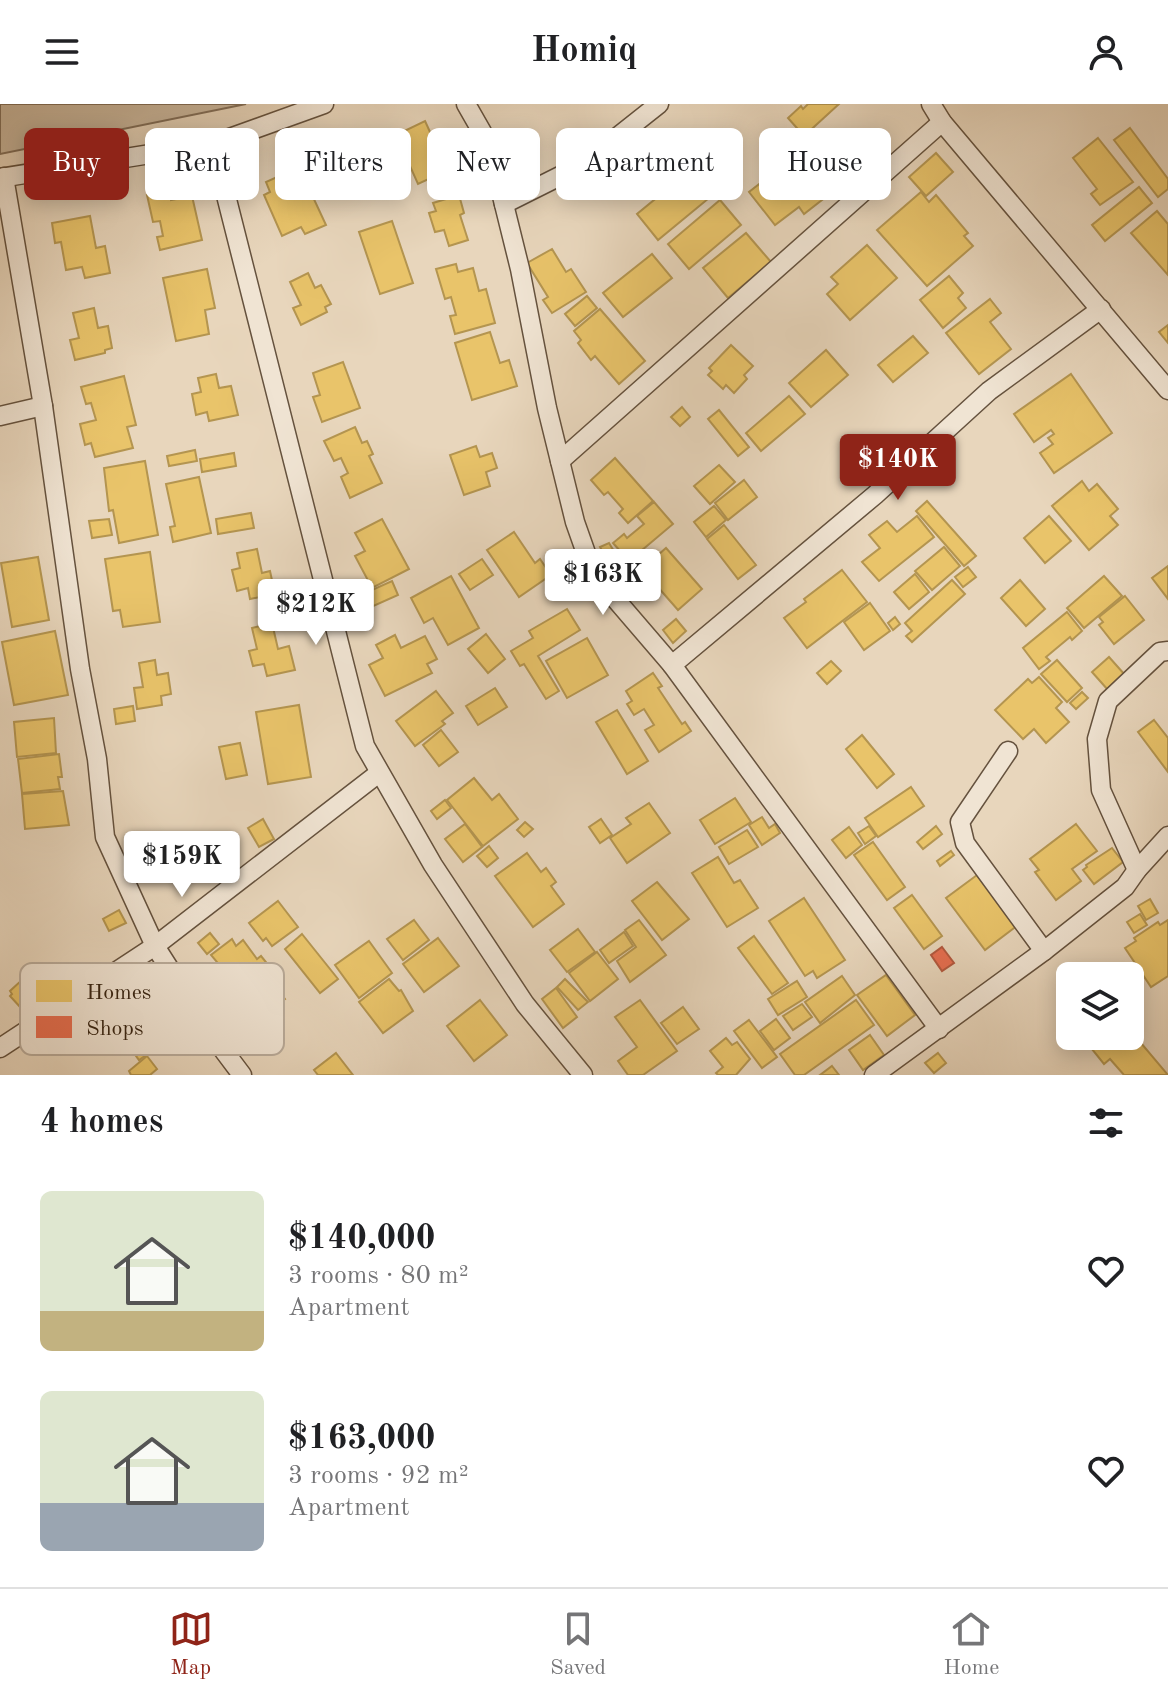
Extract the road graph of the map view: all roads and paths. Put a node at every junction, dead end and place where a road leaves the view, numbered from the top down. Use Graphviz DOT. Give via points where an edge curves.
graph roads {
  1 [pos="324,104"];
  2 [pos="466,104"];
  3 [pos="659,104"];
  4 [pos="931,104"];
  5 [pos="942,122"];
  6 [pos="257,128"];
  7 [pos="145,155"];
  8 [pos="2,178"];
  9 [pos="227,200"];
  10 [pos="504,204"];
  11 [pos="1101,309"];
  12 [pos="1168,390"];
  13 [pos="43,406"];
  14 [pos="0,416"];
  15 [pos="560,461"];
  16 [pos="1168,651"];
  17 [pos="672,665"];
  18 [pos="1008,751"];
  19 [pos="379,773"];
  20 [pos="1168,836"];
  21 [pos="1137,870"];
  22 [pos="155,946"];
  23 [pos="1044,951"];
  24 [pos="129,963"];
  25 [pos="166,963"];
  26 [pos="939,1029"];
  27 [pos="20,1035"];
  28 [pos="0,1048"];
  29 [pos="227,1055"];
  30 [pos="242,1075"];
  31 [pos="583,1075"];
  32 [pos="874,1075"];
  1 -- 6 [label="street"];
  2 -- 10 [label="street" via="482,132"];
  3 -- 10 [label="street" via="582,165"];
  4 -- 5 [label="street"];
  5 -- 11 [label="street"];
  5 -- 15 [label="street"];
  7 -- 8 [label="street"];
  8 -- 13 [label="street"];
  9 -- 19 [label="street" via="354,711"];
  10 -- 15 [label="street"];
  11 -- 12 [label="street"];
  11 -- 17 [label="street" via="989,391 875,495"];
  13 -- 14 [label="street"];
  13 -- 22 [label="street" via="105,837"];
  15 -- 17 [label="street" via="593,573"];
  16 -- 21 [label="street" via="1160,652 1108,701 1097,739 1101,790"];
  17 -- 26 [label="street"];
  18 -- 23 [label="street" via="960,822 965,843"];
  19 -- 22 [label="street"];
  19 -- 31 [label="street" via="525,1004"];
  20 -- 21 [label="street"];
  21 -- 23 [label="street" via="1125,887"];
  22 -- 24 [label="street"];
  22 -- 25 [label="street"];
  23 -- 26 [label="street"];
  26 -- 32 [label="street"];
  27 -- 28 [label="street"];
  29 -- 30 [label="street"];
}
